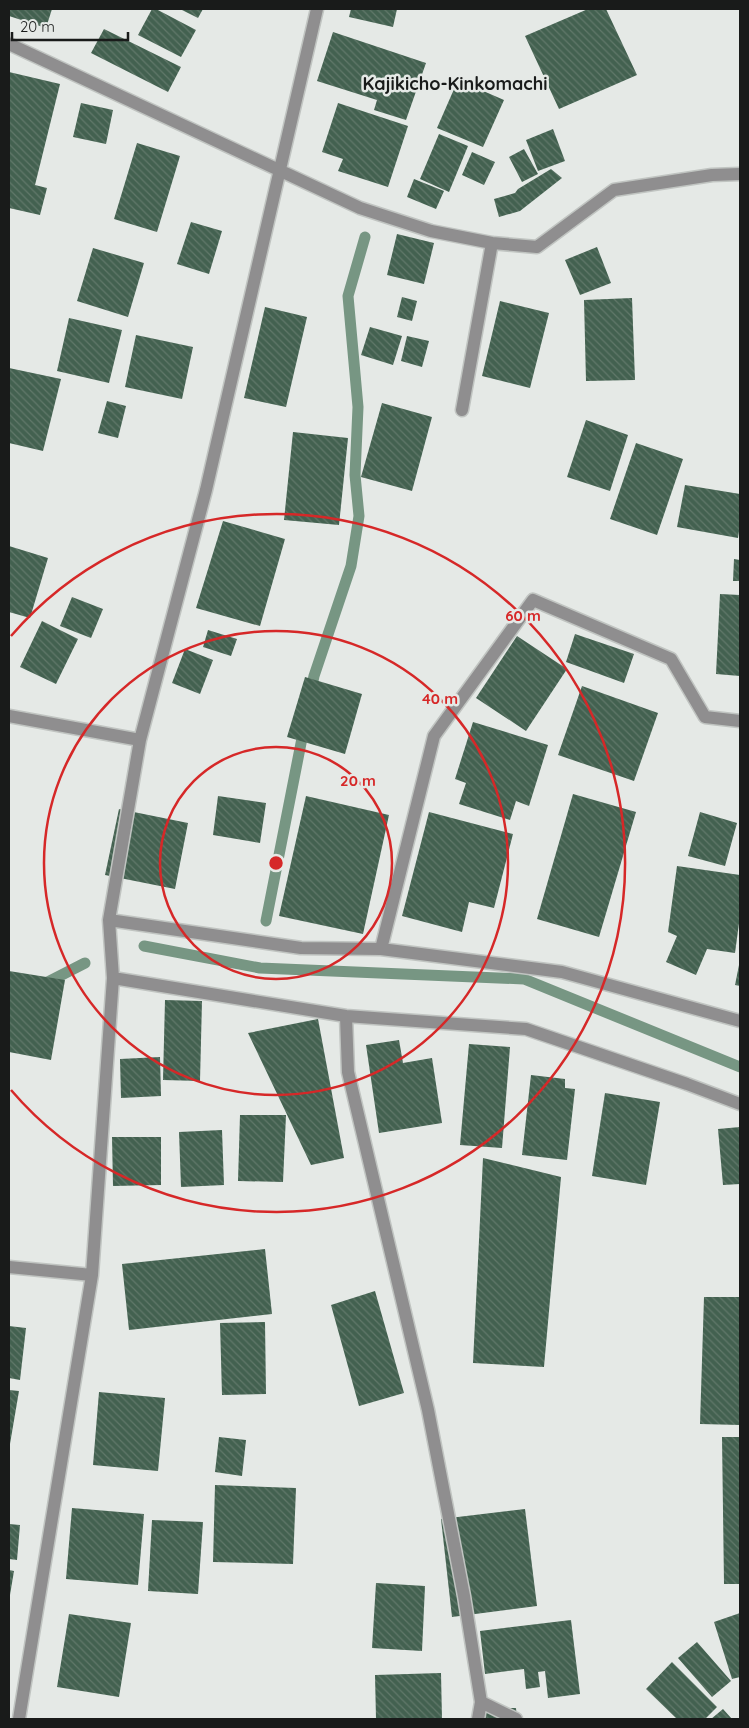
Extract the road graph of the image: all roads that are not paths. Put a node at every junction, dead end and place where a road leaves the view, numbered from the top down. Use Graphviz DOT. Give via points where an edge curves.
graph roads {
  1 [pos="317,9"];
  2 [pos="9,44"];
  3 [pos="279,172"];
  4 [pos="740,174"];
  5 [pos="492,243"];
  6 [pos="462,410"];
  7 [pos="9,716"];
  8 [pos="740,720"];
  9 [pos="140,740"];
  10 [pos="109,920"];
  11 [pos="382,949"];
  12 [pos="113,978"];
  13 [pos="346,1016"];
  14 [pos="740,1021"];
  15 [pos="740,1104"];
  16 [pos="9,1267"];
  17 [pos="92,1275"];
  18 [pos="481,1702"];
  19 [pos="19,1719"];
  20 [pos="478,1719"];
  21 [pos="516,1719"];
  1 -- 3 [label="street"];
  2 -- 3 [label="street"];
  3 -- 5 [label="street" via="360,208 431,231"];
  3 -- 9 [label="street" via="206,490"];
  4 -- 5 [label="street" via="712,175 614,190 537,247"];
  5 -- 6 [label="street"];
  7 -- 9 [label="street"];
  8 -- 11 [label="street" via="705,717 671,659 533,600 434,736"];
  9 -- 10 [label="street"];
  10 -- 11 [label="street" via="301,948"];
  10 -- 12 [label="street"];
  11 -- 14 [label="street" via="562,972"];
  12 -- 13 [label="street"];
  12 -- 17 [label="street"];
  13 -- 15 [label="street" via="526,1029"];
  13 -- 18 [label="street" via="348,1072 428,1410"];
  16 -- 17 [label="street"];
  17 -- 19 [label="street"];
  18 -- 20 [label="street"];
  18 -- 21 [label="street"];
}
